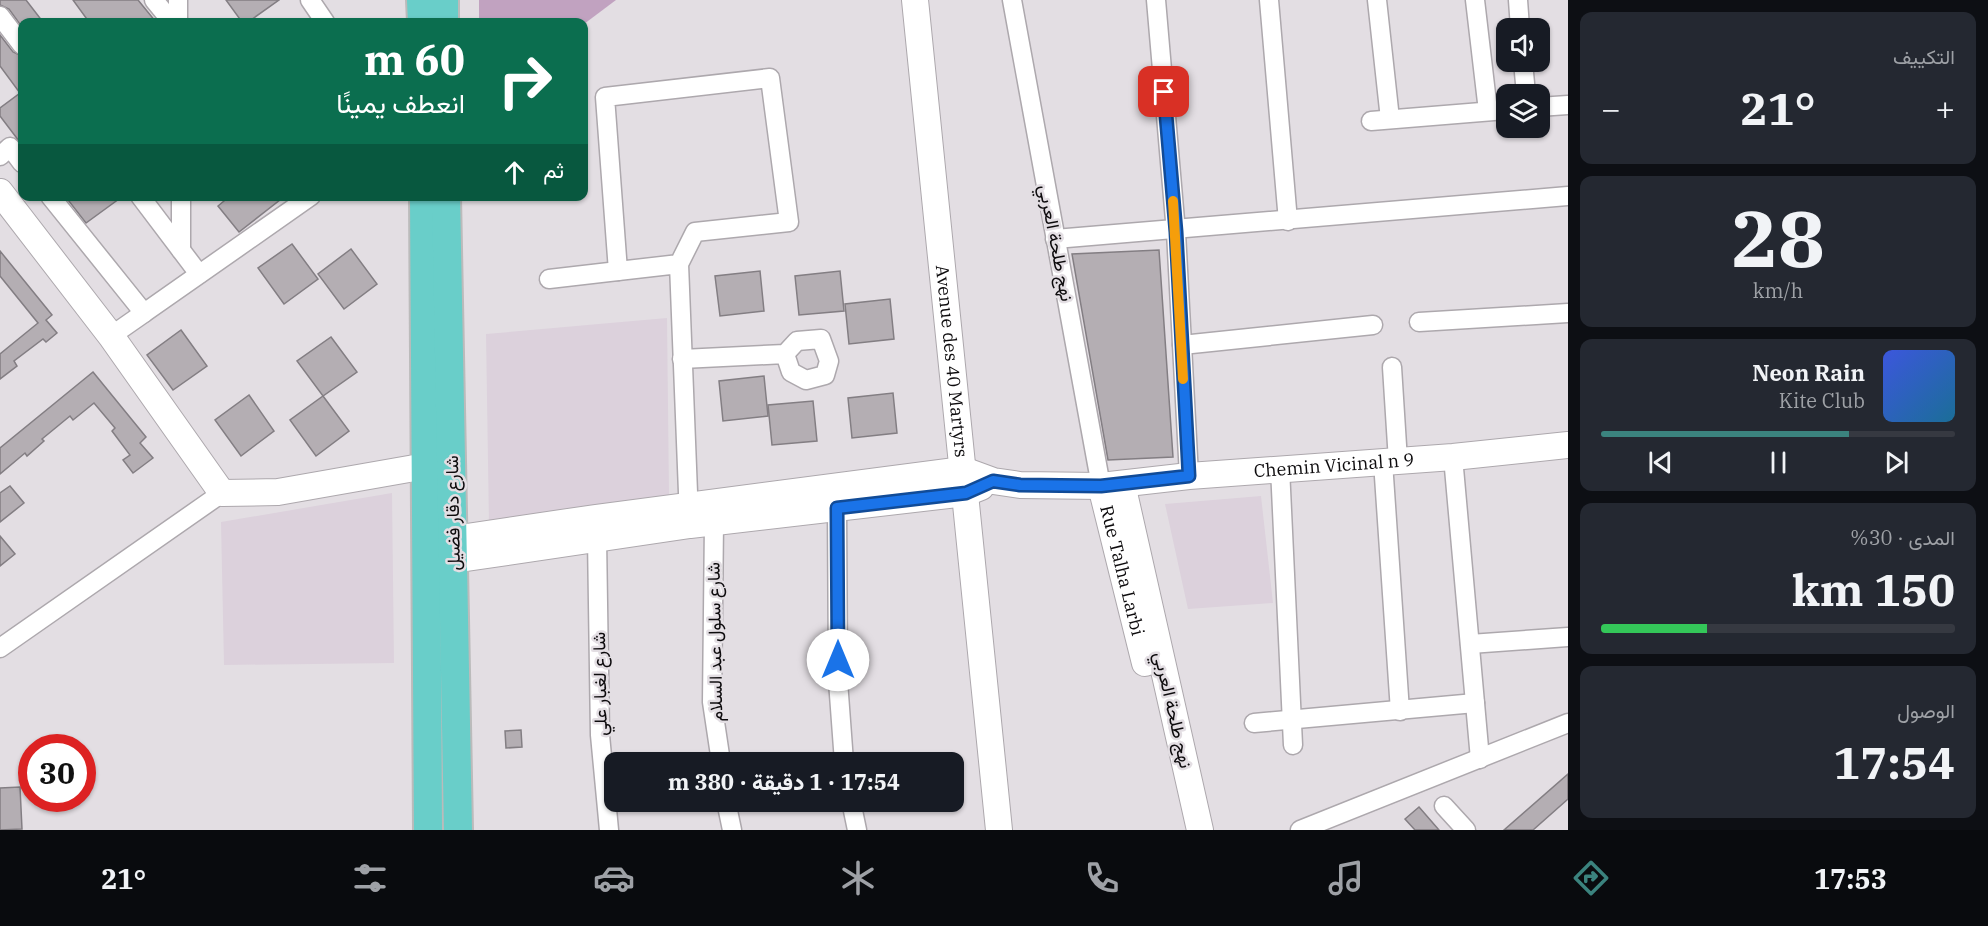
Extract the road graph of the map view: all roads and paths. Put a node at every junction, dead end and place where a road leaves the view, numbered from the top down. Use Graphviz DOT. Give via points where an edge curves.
graph roads {
  1 [pos="154,0"];
  2 [pos="178,0"];
  3 [pos="310,0"];
  4 [pos="422,0"];
  5 [pos="444,0"];
  6 [pos="915,0"];
  7 [pos="1012,0"];
  8 [pos="1156,0"];
  9 [pos="1269,0"];
  10 [pos="1377,0"];
  11 [pos="1475,0"];
  12 [pos="1518,0"];
  13 [pos="0,16"];
  14 [pos="169,18"];
  15 [pos="178,18"];
  16 [pos="322,18"];
  17 [pos="422,18"];
  18 [pos="444,18"];
  19 [pos="1519,18"];
  20 [pos="18,40"];
  21 [pos="1496,105"];
  22 [pos="1568,105"];
  23 [pos="1550,106"];
  24 [pos="1496,110"];
  25 [pos="1390,119"];
  26 [pos="1371,121"];
  27 [pos="3,146"];
  28 [pos="18,159"];
  29 [pos="0,192"];
  30 [pos="1568,196"];
  31 [pos="54,201"];
  32 [pos="144,201"];
  33 [pos="181,201"];
  34 [pos="305,201"];
  35 [pos="424,201"];
  36 [pos="446,201"];
  37 [pos="1288,221"];
  38 [pos="1176,230"];
  39 [pos="1055,239"];
  40 [pos="182,250"];
  41 [pos="679,264"];
  42 [pos="618,271"];
  43 [pos="199,274"];
  44 [pos="549,279"];
  45 [pos="144,313"];
  46 [pos="1568,313"];
  47 [pos="1419,322"];
  48 [pos="1373,325"];
  49 [pos="111,336"];
  50 [pos="1182,345"];
  51 [pos="785,354"];
  52 [pos="682,358"];
  53 [pos="1392,367"];
  54 [pos="1568,445"];
  55 [pos="1453,457"];
  56 [pos="1391,461"];
  57 [pos="426,466"];
  58 [pos="1280,468"];
  59 [pos="1189,476"];
  60 [pos="964,482"];
  61 [pos="1112,485"];
  62 [pos="222,493"];
  63 [pos="837,508"];
  64 [pos="698,518"];
  65 [pos="597,538"];
  66 [pos="440,552"];
  67 [pos="1568,637"];
  68 [pos="1470,644"];
  69 [pos="0,648"];
  70 [pos="1475,703"];
  71 [pos="1400,711"];
  72 [pos="1292,719"];
  73 [pos="1254,723"];
  74 [pos="1568,723"];
  75 [pos="1293,745"];
  76 [pos="720,752"];
  77 [pos="843,752"];
  78 [pos="1480,759"];
  79 [pos="1444,806"];
  80 [pos="728,812"];
  81 [pos="853,812"];
  82 [pos="428,830"];
  83 [pos="458,830"];
  84 [pos="609,830"];
  85 [pos="732,830"];
  86 [pos="857,830"];
  87 [pos="999,830"];
  88 [pos="1186,830"];
  89 [pos="1200,830"];
  90 [pos="1300,830"];
  91 [pos="1466,830"];
  1 -- 14 [label="street"];
  2 -- 15 [label="street"];
  3 -- 16 [label="street"];
  4 -- 17 [label="main road"];
  5 -- 18 [label="main road"];
  6 -- 60 [label="street, Avenue des 40 Martyrs"];
  7 -- 39 [label="street, نهج طلحة العربي"];
  8 -- 38 [label="street"];
  9 -- 37 [label="street"];
  10 -- 25 [label="street"];
  11 -- 21 [label="street"];
  12 -- 19 [label="street"];
  13 -- 20 [label="street"];
  22 -- 23 [label="street"];
  24 -- 25 [label="street"];
  25 -- 26 [label="street"];
  27 -- 28 [label="street"];
  29 -- 49 [label="street"];
  30 -- 37 [label="street"];
  31 -- 45 [label="street"];
  32 -- 40 [label="street"];
  33 -- 40 [label="street"];
  34 -- 43 [label="street"];
  35 -- 57 [label="main road, شارع دقار فضيل"];
  36 -- 66 [label="main road, شارع دقار فضيل"];
  37 -- 38 [label="street"];
  38 -- 39 [label="street"];
  38 -- 50 [label="street"];
  39 -- 61 [label="street, نهج طلحة العربي"];
  40 -- 43 [label="street"];
  41 -- 42 [label="street"];
  41 -- 42 [label="street" via="695,232 789,222 770,78 606,97"];
  41 -- 52 [label="street, شارع سلول عبد السلام"];
  42 -- 44 [label="street"];
  43 -- 45 [label="street"];
  45 -- 49 [label="street"];
  46 -- 47 [label="street"];
  48 -- 50 [label="street"];
  49 -- 62 [label="street"];
  50 -- 59 [label="street"];
  51 -- 52 [label="street"];
  52 -- 64 [label="street, شارع سلول عبد السلام"];
  53 -- 56 [label="street"];
  54 -- 55 [label="street, Chemin Vicinal n 9"];
  55 -- 56 [label="street, Chemin Vicinal n 9"];
  55 -- 68 [label="street"];
  56 -- 58 [label="street, Chemin Vicinal n 9"];
  56 -- 71 [label="street"];
  57 -- 62 [label="street" via="278,492"];
  57 -- 66 [label="main road, شارع دقار فضيل"];
  58 -- 59 [label="street, Chemin Vicinal n 9"];
  58 -- 72 [label="street"];
  59 -- 61 [label="street, Chemin Vicinal n 9"];
  60 -- 61 [label="street, Chemin Vicinal n 9"];
  60 -- 63 [label="street"];
  60 -- 64 [label="street"];
  60 -- 87 [label="street, Avenue des 40 Martyrs"];
  61 -- 88 [label="street, Rue Talha Larbi"];
  61 -- 89 [label="street, نهج طلحة العربي"];
  62 -- 69 [label="street"];
  63 -- 64 [label="street"];
  63 -- 77 [label="street" via="838,681"];
  64 -- 65 [label="street"];
  64 -- 66 [label="street"];
  64 -- 76 [label="street, شارع سلول عبد السلام"];
  65 -- 66 [label="street"];
  65 -- 84 [label="street, شارع لغبار علي" via="600,735"];
  66 -- 82 [label="main road, شارع دقار فضيل"];
  66 -- 83 [label="main road, شارع دقار فضيل"];
  67 -- 68 [label="street"];
  68 -- 70 [label="street"];
  70 -- 71 [label="street"];
  70 -- 78 [label="street"];
  71 -- 72 [label="street"];
  72 -- 73 [label="street"];
  72 -- 75 [label="street"];
  74 -- 78 [label="street"];
  78 -- 90 [label="street"];
  79 -- 91 [label="street"];
  80 -- 85 [label="street"];
  81 -- 86 [label="street"];
}
